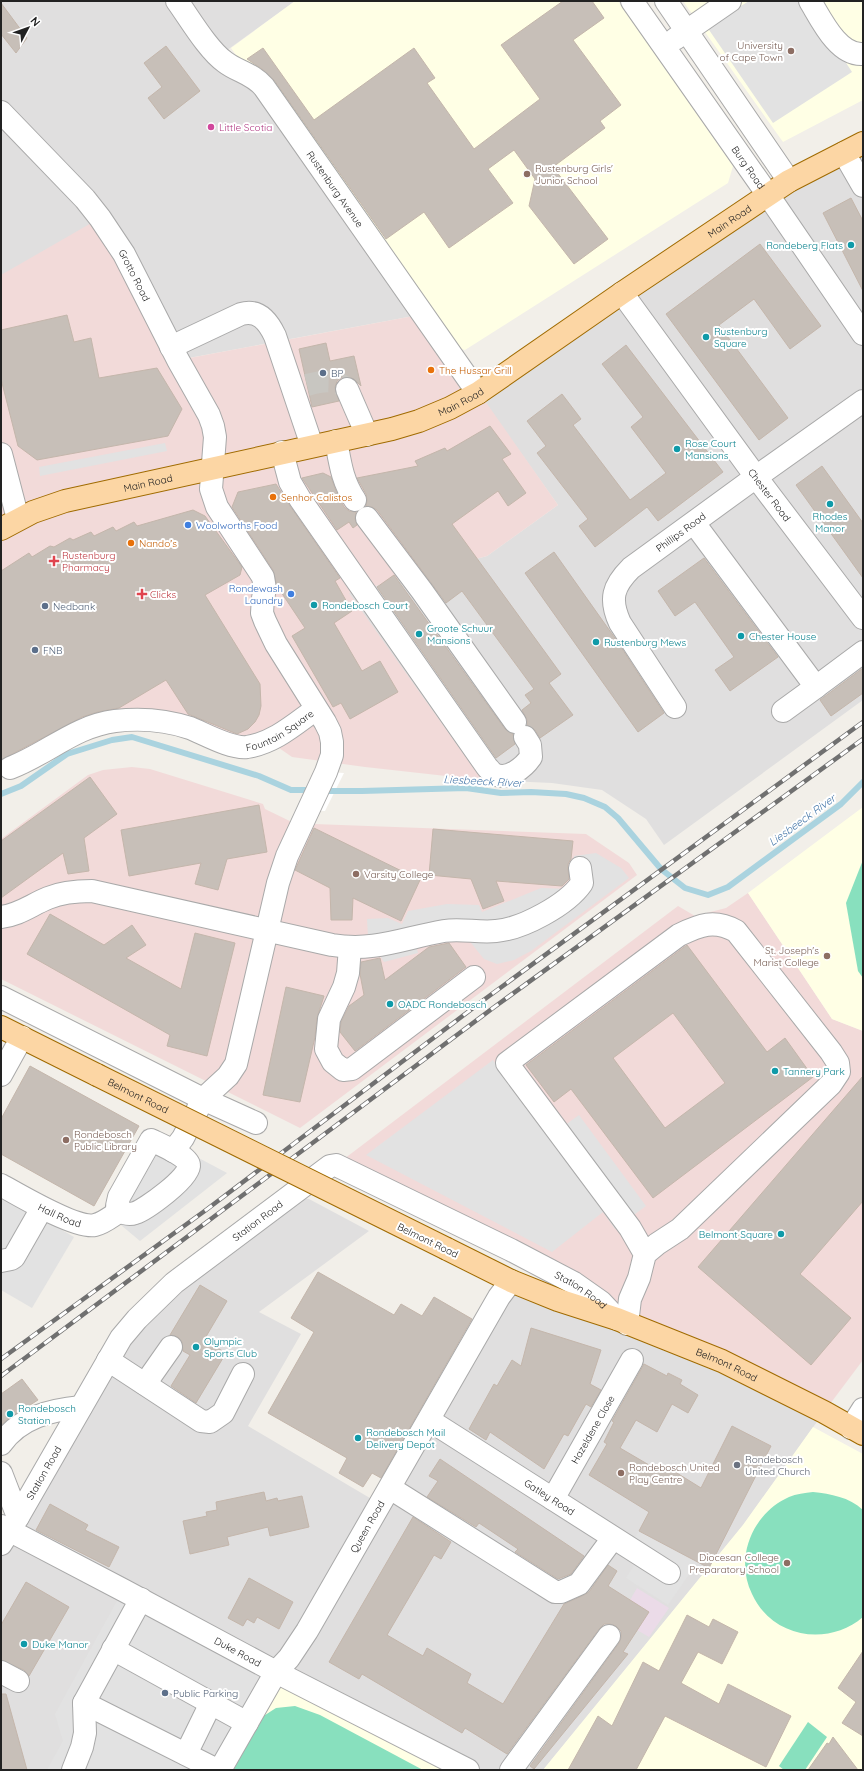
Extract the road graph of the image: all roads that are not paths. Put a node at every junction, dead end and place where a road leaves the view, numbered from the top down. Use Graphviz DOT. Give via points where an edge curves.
graph roads {
  1 [pos="177,1"];
  2 [pos="632,1"];
  3 [pos="666,1"];
  4 [pos="730,1"];
  5 [pos="810,1"];
  6 [pos="708,7"];
  7 [pos="687,30"];
  8 [pos="664,47"];
  9 [pos="863,54"];
  10 [pos="1,112"];
  11 [pos="863,143"];
  12 [pos="844,153"];
  13 [pos="789,182"];
  14 [pos="863,186"];
  15 [pos="768,195"];
  16 [pos="622,293"];
  17 [pos="859,320"];
  18 [pos="171,347"];
  19 [pos="347,389"];
  20 [pos="478,393"];
  21 [pos="863,401"];
  22 [pos="367,434"];
  23 [pos="336,441"];
  24 [pos="312,446"];
  25 [pos="282,452"];
  26 [pos="1,454"];
  27 [pos="213,468"];
  28 [pos="756,476"];
  29 [pos="355,500"];
  30 [pos="367,518"];
  31 [pos="694,523"];
  32 [pos="9,524"];
  33 [pos="863,618"];
  34 [pos="863,652"];
  35 [pos="816,687"];
  36 [pos="675,707"];
  37 [pos="316,709"];
  38 [pos="783,711"];
  39 [pos="10,768"];
  40 [pos="580,868"];
  41 [pos="1,917"];
  42 [pos="267,929"];
  43 [pos="350,947"];
  44 [pos="474,976"];
  45 [pos="1,997"];
  46 [pos="1,1027"];
  47 [pos="22,1037"];
  48 [pos="1,1075"];
  49 [pos="203,1099"];
  50 [pos="256,1124"];
  51 [pos="173,1151"];
  52 [pos="1,1185"];
  53 [pos="42,1208"];
  54 [pos="120,1211"];
  55 [pos="645,1254"];
  56 [pos="1,1261"];
  57 [pos="511,1281"];
  58 [pos="622,1322"];
  59 [pos="171,1347"];
  60 [pos="632,1360"];
  61 [pos="106,1363"];
  62 [pos="243,1374"];
  63 [pos="146,1384"];
  64 [pos="81,1407"];
  65 [pos="863,1409"];
  66 [pos="429,1420"];
  67 [pos="857,1431"];
  68 [pos="1,1444"];
  69 [pos="1,1473"];
  70 [pos="390,1488"];
  71 [pos="553,1499"];
  72 [pos="7,1529"];
  73 [pos="613,1538"];
  74 [pos="669,1573"];
  75 [pos="141,1599"];
  76 [pos="609,1636"];
  77 [pos="113,1649"];
  78 [pos="276,1672"];
  79 [pos="84,1703"];
  80 [pos="211,1703"];
  81 [pos="247,1723"];
  82 [pos="186,1754"];
  83 [pos="80,1767"];
  84 [pos="219,1770"];
  85 [pos="468,1770"];
  86 [pos="511,1770"];
  1 -- 20 [label="street, Rustenburg Avenue" via="219,56 264,87"];
  2 -- 8 [label="street, Burg Road"];
  3 -- 7 [label="street"];
  4 -- 6 [label="street"];
  5 -- 9 [label="street" via="838,43 853,53"];
  6 -- 7 [label="street"];
  7 -- 8 [label="street"];
  7 -- 13 [label="street"];
  8 -- 15 [label="street, Burg Road"];
  10 -- 18 [label="street, Grotto Road" via="85,199 100,218 124,254"];
  11 -- 12 [label="main road, Main Road"];
  12 -- 13 [label="main road, Main Road"];
  12 -- 14 [label="street"];
  13 -- 15 [label="main road, Main Road"];
  15 -- 16 [label="main road, Main Road"];
  15 -- 17 [label="street, Burg Road"];
  16 -- 20 [label="main road, Main Road"];
  16 -- 28 [label="street, Chester Road"];
  18 -- 24 [label="street" via="241,314 247,312 258,315 269,324 301,389"];
  18 -- 27 [label="street, Grotto Road" via="213,426"];
  19 -- 22 [label="street"];
  20 -- 22 [label="main road, Main Road" via="419,421"];
  21 -- 28 [label="street, Phillips Road"];
  22 -- 23 [label="main road, Main Road"];
  23 -- 24 [label="main road, Main Road"];
  23 -- 29 [label="street" via="345,483"];
  24 -- 25 [label="main road, Main Road"];
  25 -- 27 [label="main road, Main Road"];
  25 -- 30 [label="street" via="293,490 487,767 494,774 511,774 531,757 530,745 422,591"];
  26 -- 32 [label="street"];
  27 -- 32 [label="main road, Main Road" via="65,501"];
  27 -- 37 [label="street, Fountain Square" via="211,489 216,505 263,577 265,589 262,613 265,621 276,644"];
  28 -- 31 [label="street, Phillips Road"];
  28 -- 33 [label="street, Chester Road"];
  31 -- 35 [label="street"];
  31 -- 36 [label="street, Phillips Road" via="631,568 621,579 613,597 614,610 620,623"];
  34 -- 35 [label="street"];
  35 -- 38 [label="street"];
  37 -- 39 [label="street, Fountain Square" via="276,737 245,747 228,744 167,721 115,721 89,726"];
  37 -- 42 [label="street" via="330,732 332,755 286,856"];
  40 -- 43 [label="street" via="582,884 577,890 554,908 517,927 494,932 446,930 383,945"];
  41 -- 42 [label="street" via="23,912 61,894 92,891"];
  42 -- 43 [label="street"];
  42 -- 49 [label="street" via="236,1064 228,1076"];
  43 -- 44 [label="street" via="348,973 329,1019 326,1049 333,1062 343,1070 352,1069"];
  45 -- 49 [label="street"];
  46 -- 47 [label="main road, Belmont Road"];
  47 -- 48 [label="street"];
  47 -- 57 [label="main road, Belmont Road, bridge"];
  49 -- 50 [label="street"];
  49 -- 51 [label="street" via="183,1138"];
  51 -- 54 [label="street" via="151,1140 122,1190 117,1206"];
  51 -- 54 [label="street" via="188,1162 188,1171 146,1208 135,1213 126,1214"];
  52 -- 53 [label="street, Hall Road"];
  53 -- 54 [label="street, Hall Road" via="84,1225 95,1226"];
  53 -- 56 [label="street" via="14,1257"];
  55 -- 55 [label="street" via="680,1229 831,1084 839,1072 838,1063 831,1052 736,931 726,926 699,926 679,935 507,1063 630,1228"];
  55 -- 58 [label="street" via="639,1278"];
  57 -- 58 [label="main road, Belmont Road"];
  57 -- 66 [label="street, Queen Road" via="499,1297"];
  58 -- 61 [label="street, Station Road" via="601,1302 574,1283 512,1250 334,1165 174,1283 137,1319 121,1338"];
  58 -- 67 [label="main road, Belmont Road" via="722,1361"];
  59 -- 63 [label="street"];
  60 -- 71 [label="street, Hazeldene Close"];
  61 -- 63 [label="street"];
  61 -- 64 [label="street, Station Road"];
  62 -- 63 [label="street" via="223,1413 210,1422 201,1421"];
  64 -- 68 [label="street" via="50,1411 35,1416 16,1429"];
  64 -- 72 [label="street, Station Road"];
  65 -- 67 [label="street"];
  66 -- 70 [label="street, Queen Road"];
  66 -- 71 [label="street, Gatley Road"];
  69 -- 72 [label="street"];
  70 -- 73 [label="street" via="556,1592 579,1584"];
  70 -- 78 [label="street, Queen Road" via="307,1631"];
  71 -- 73 [label="street, Gatley Road"];
  72 -- 75 [label="street, Duke Road"];
  73 -- 74 [label="street, Gatley Road"];
  75 -- 77 [label="street"];
  75 -- 78 [label="street, Duke Road"];
  76 -- 86 [label="street"];
  77 -- 79 [label="street"];
  77 -- 80 [label="street"];
  78 -- 81 [label="street, Queen Road"];
  78 -- 85 [label="street, Duke Road"];
  79 -- 82 [label="street"];
  79 -- 83 [label="street" via="85,1733"];
  80 -- 81 [label="street"];
  80 -- 82 [label="street"];
  81 -- 84 [label="street, Queen Road"];
  82 -- 84 [label="street"];
}
